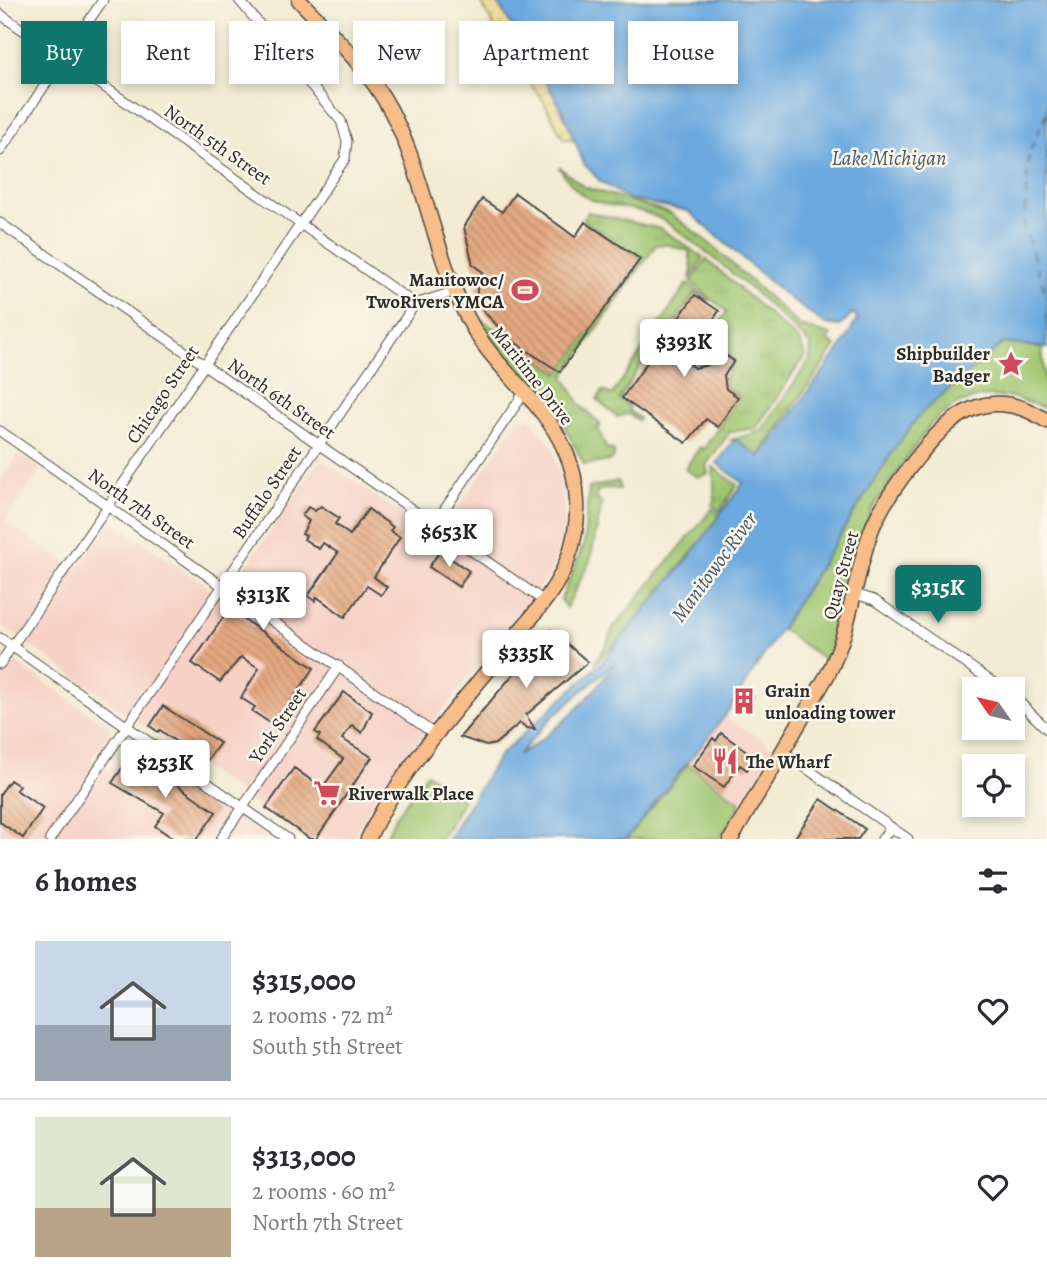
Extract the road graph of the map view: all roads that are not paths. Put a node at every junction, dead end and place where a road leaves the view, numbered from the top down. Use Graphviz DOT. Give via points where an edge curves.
graph roads {
  1 [pos="103,0"];
  2 [pos="239,0"];
  3 [pos="299,0"];
  4 [pos="0,14"];
  5 [pos="89,21"];
  6 [pos="21,29"];
  7 [pos="45,84"];
  8 [pos="100,84"];
  9 [pos="0,150"];
  10 [pos="0,223"];
  11 [pos="300,223"];
  12 [pos="456,291"];
  13 [pos="415,304"];
  14 [pos="204,364"];
  15 [pos="524,393"];
  16 [pos="1047,421"];
  17 [pos="0,430"];
  18 [pos="319,445"];
  19 [pos="108,505"];
  20 [pos="434,525"];
  21 [pos="222,586"];
  22 [pos="855,594"];
  23 [pos="544,601"];
  24 [pos="0,638"];
  25 [pos="12,646"];
  26 [pos="0,664"];
  27 [pos="339,666"];
  28 [pos="985,677"];
  29 [pos="1026,709"];
  30 [pos="126,727"];
  31 [pos="1047,729"];
  32 [pos="436,735"];
  33 [pos="783,752"];
  34 [pos="243,807"];
  35 [pos="891,827"];
  36 [pos="50,839"];
  37 [pos="221,839"];
  38 [pos="288,839"];
  39 [pos="368,839"];
  40 [pos="731,839"];
  41 [pos="882,839"];
  42 [pos="908,839"];
  1 -- 5 [label="street"];
  2 -- 11 [label="street, Chicago Street" via="341,121 347,141 341,166"];
  3 -- 12 [label="main road, Maritime Drive" via="363,68 390,109"];
  4 -- 6 [label="street, North 5th Street"];
  7 -- 9 [label="street"];
  8 -- 11 [label="street, North 5th Street"];
  10 -- 14 [label="street, North 6th Street"];
  11 -- 13 [label="street, North 5th Street"];
  11 -- 14 [label="street, Chicago Street"];
  12 -- 13 [label="street"];
  12 -- 15 [label="main road, Maritime Drive" via="486,349"];
  13 -- 18 [label="street, Buffalo Street"];
  14 -- 18 [label="street, North 6th Street"];
  14 -- 19 [label="street, Chicago Street"];
  15 -- 20 [label="street"];
  15 -- 23 [label="main road, Maritime Drive" via="565,448 576,494 571,550"];
  16 -- 22 [label="main road, Quay Street" via="1018,408 990,404 963,411 939,430 882,509"];
  17 -- 19 [label="street, North 7th Street"];
  18 -- 20 [label="street, North 6th Street"];
  18 -- 21 [label="street, Buffalo Street"];
  19 -- 21 [label="street, North 7th Street"];
  19 -- 25 [label="street, Chicago Street"];
  20 -- 23 [label="street, North 6th Street"];
  21 -- 27 [label="street, North 7th Street"];
  21 -- 30 [label="street, Buffalo Street"];
  22 -- 28 [label="street" via="874,600"];
  22 -- 33 [label="main road, Quay Street" via="839,654"];
  23 -- 32 [label="main road, Maritime Drive"];
  24 -- 25 [label="street"];
  25 -- 26 [label="street, Chicago Street"];
  25 -- 30 [label="street"];
  27 -- 32 [label="street, North 7th Street"];
  27 -- 34 [label="street, York Street"];
  29 -- 31 [label="street"];
  30 -- 34 [label="street"];
  30 -- 36 [label="street, Buffalo Street"];
  32 -- 39 [label="main road, Maritime Drive" via="393,793"];
  33 -- 35 [label="street"];
  33 -- 40 [label="main road, Quay Street"];
  34 -- 37 [label="street, York Street"];
  34 -- 38 [label="street"];
  35 -- 41 [label="street"];
  35 -- 42 [label="street"];
}
